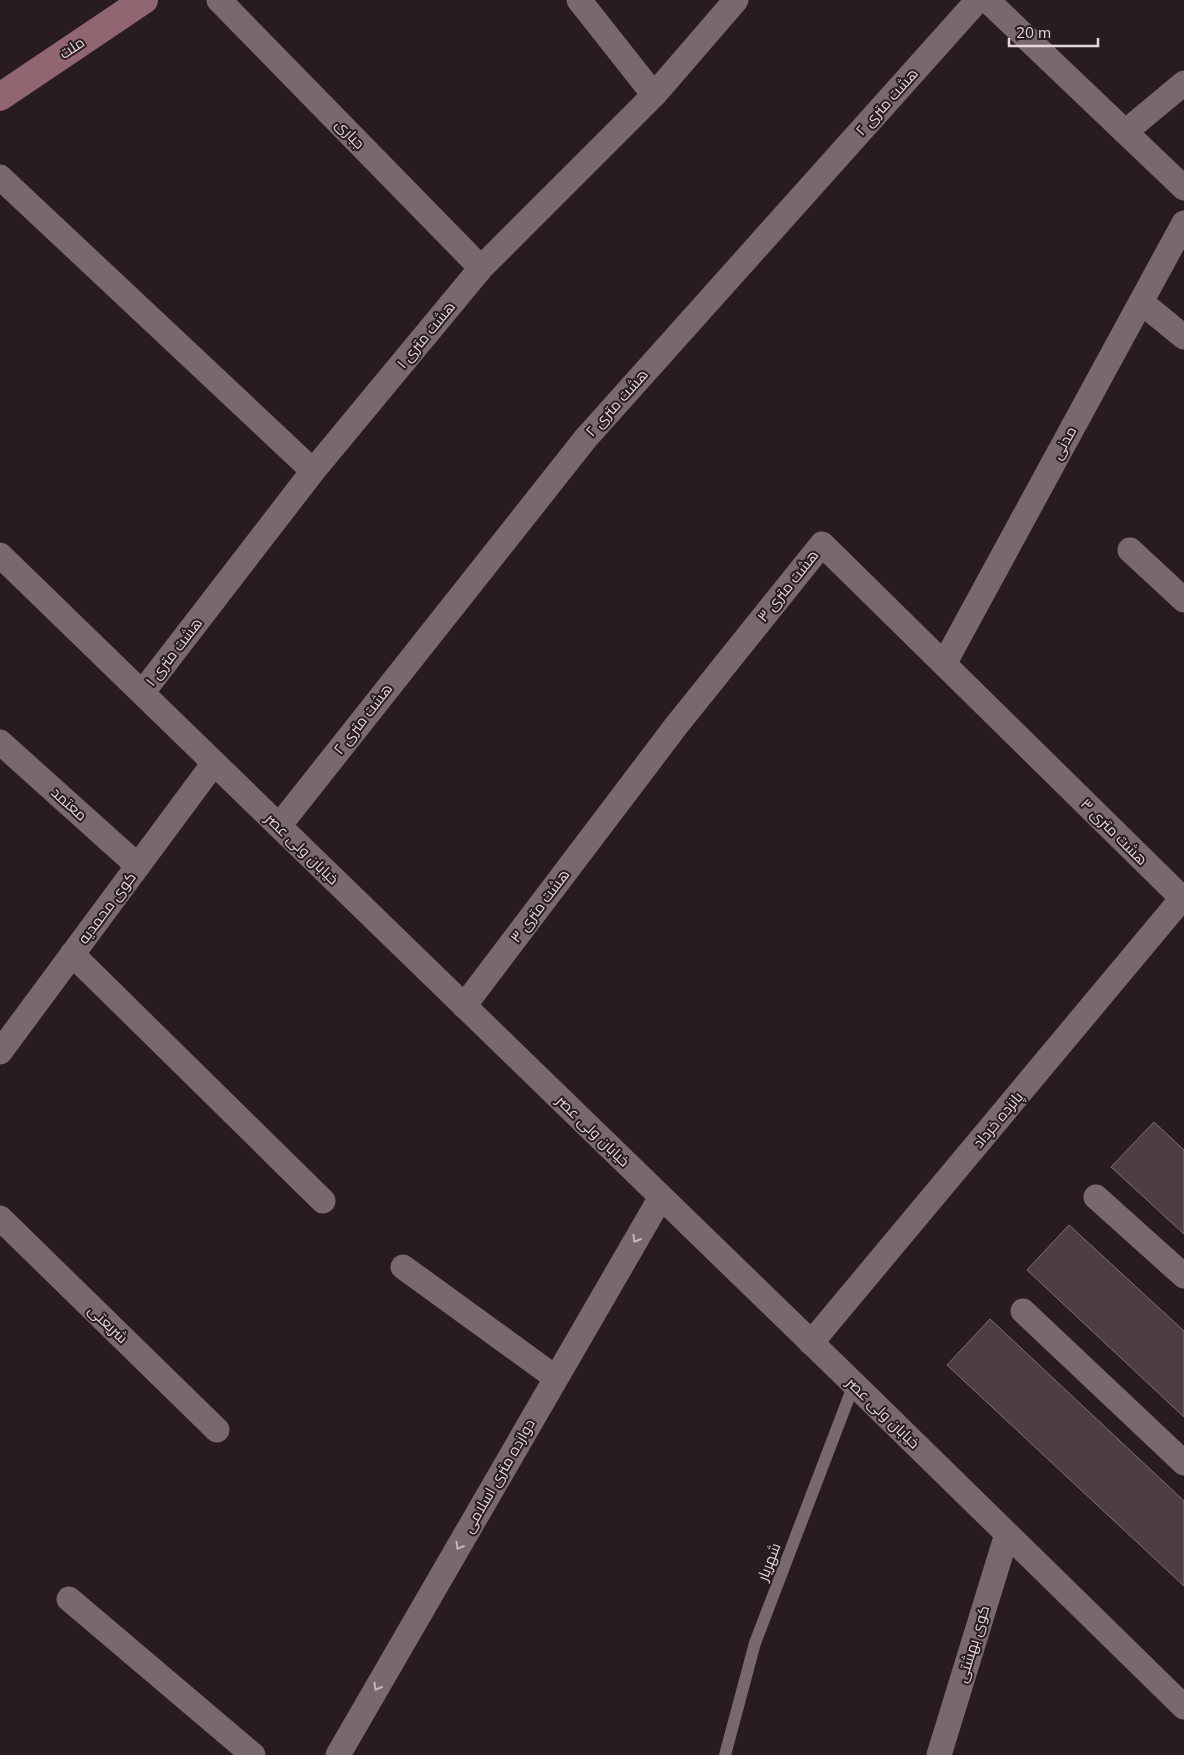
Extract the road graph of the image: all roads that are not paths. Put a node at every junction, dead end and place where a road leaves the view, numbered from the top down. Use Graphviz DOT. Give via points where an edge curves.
graph roads {
  1 [pos="144,0"];
  2 [pos="219,0"];
  3 [pos="579,0"];
  4 [pos="736,0"];
  5 [pos="978,0"];
  6 [pos="987,0"];
  7 [pos="1184,83"];
  8 [pos="654,94"];
  9 [pos="0,97"];
  10 [pos="1125,132"];
  11 [pos="0,177"];
  12 [pos="1184,188"];
  13 [pos="1184,223"];
  14 [pos="481,268"];
  15 [pos="1141,302"];
  16 [pos="1184,337"];
  17 [pos="313,471"];
  18 [pos="1130,550"];
  19 [pos="0,555"];
  20 [pos="1184,600"];
  21 [pos="944,664"];
  22 [pos="142,693"];
  23 [pos="0,742"];
  24 [pos="214,763"];
  25 [pos="279,826"];
  26 [pos="138,866"];
  27 [pos="1183,897"];
  28 [pos="72,954"];
  29 [pos="464,1006"];
  30 [pos="3,1042"];
  31 [pos="661,1197"];
  32 [pos="1096,1197"];
  33 [pos="323,1201"];
  34 [pos="0,1218"];
  35 [pos="402,1267"];
  36 [pos="1184,1276"];
  37 [pos="1023,1311"];
  38 [pos="811,1343"];
  39 [pos="556,1378"];
  40 [pos="854,1384"];
  41 [pos="217,1430"];
  42 [pos="1184,1463"];
  43 [pos="1006,1534"];
  44 [pos="69,1599"];
  45 [pos="1184,1708"];
  46 [pos="252,1755"];
  47 [pos="338,1755"];
  48 [pos="725,1755"];
  49 [pos="939,1755"];
  1 -- 9 [label="street, ملت"];
  2 -- 14 [label="street, جباری"];
  3 -- 8 [label="street"];
  4 -- 8 [label="street, هشت متری ۱"];
  5 -- 25 [label="street, هشت متری ۲" via="586,438"];
  6 -- 10 [label="street"];
  7 -- 10 [label="street"];
  8 -- 14 [label="street, هشت متری ۱"];
  10 -- 12 [label="street"];
  11 -- 17 [label="street"];
  13 -- 15 [label="street, مدنی"];
  14 -- 17 [label="street, هشت متری ۱"];
  15 -- 16 [label="street"];
  15 -- 21 [label="street, مدنی"];
  17 -- 22 [label="street, هشت متری ۱"];
  18 -- 20 [label="street"];
  19 -- 22 [label="street, خیابان ولی عصر"];
  21 -- 27 [label="street, هشت متری ۳"];
  21 -- 29 [label="street, هشت متری ۳" via="822,544 676,726"];
  22 -- 24 [label="street, خیابان ولی عصر"];
  23 -- 26 [label="street, معتمد"];
  24 -- 25 [label="street, خیابان ولی عصر"];
  24 -- 26 [label="street, کوی محمدیه"];
  25 -- 29 [label="street, خیابان ولی عصر"];
  26 -- 28 [label="street, کوی محمدیه"];
  27 -- 38 [label="street, پانزده خرداد"];
  28 -- 30 [label="street, کوی محمدیه"];
  28 -- 33 [label="street"];
  29 -- 31 [label="street, خیابان ولی عصر"];
  31 -- 38 [label="street, خیابان ولی عصر"];
  31 -- 39 [label="street, دوازده متری اسلامی, one-way"];
  32 -- 36 [label="street"];
  34 -- 41 [label="street, شریعتی"];
  35 -- 39 [label="street"];
  37 -- 42 [label="street"];
  38 -- 40 [label="street, خیابان ولی عصر"];
  39 -- 47 [label="street, دوازده متری اسلامی, one-way"];
  40 -- 43 [label="street, خیابان ولی عصر"];
  40 -- 48 [label="lane, شهریار" via="755,1642"];
  43 -- 45 [label="street, خیابان ولی عصر"];
  43 -- 49 [label="street, کوی بهشتی"];
  44 -- 46 [label="street"];
}
